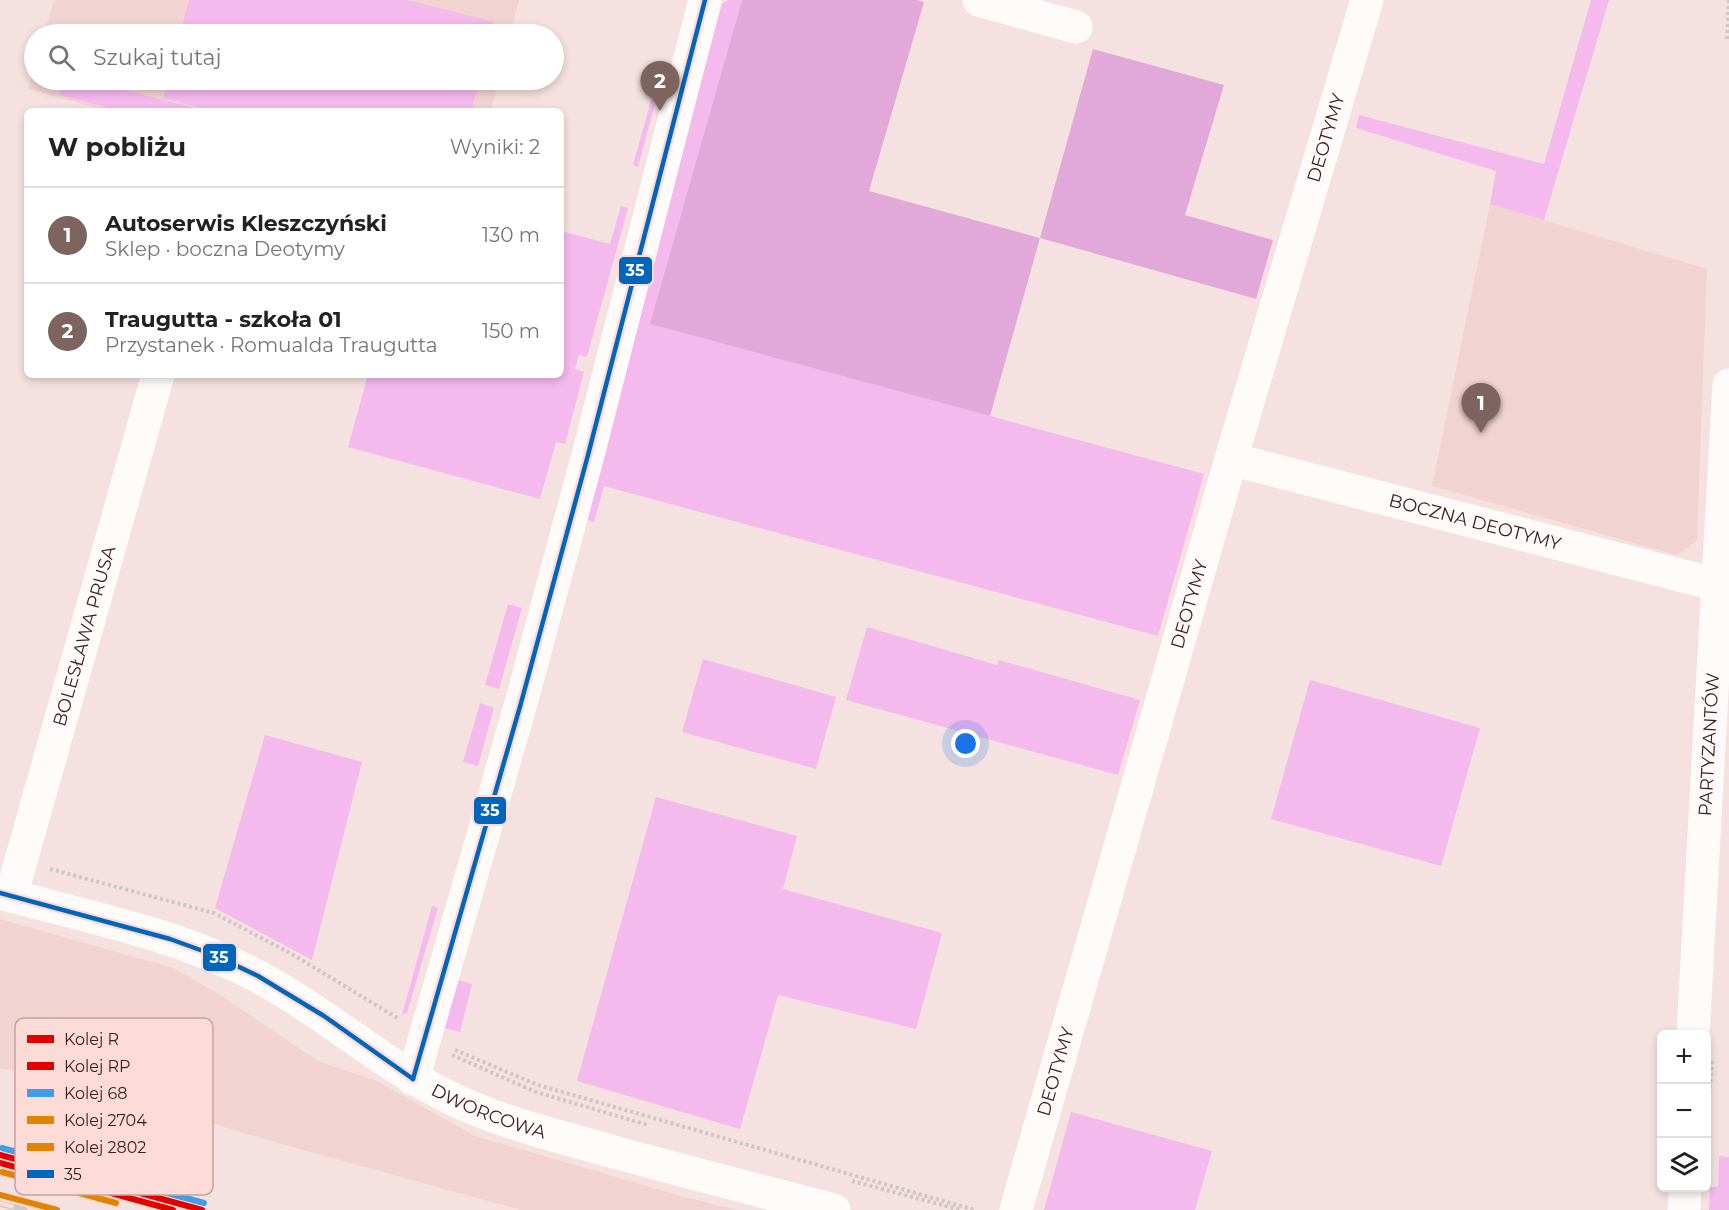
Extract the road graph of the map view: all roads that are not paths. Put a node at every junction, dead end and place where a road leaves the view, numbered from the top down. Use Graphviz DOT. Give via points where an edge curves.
graph roads {
  1 [pos="705,0"];
  2 [pos="979,0"];
  3 [pos="1367,0"];
  4 [pos="1076,27"];
  5 [pos="157,378"];
  6 [pos="1729,385"];
  7 [pos="1231,459"];
  8 [pos="1718,585"];
  9 [pos="1721,667"];
  10 [pos="5,894"];
  11 [pos="1693,1030"];
  12 [pos="413,1079"];
  13 [pos="1685,1192"];
  14 [pos="834,1210"];
  15 [pos="1016,1210"];
  16 [pos="1684,1210"];
  1 -- 12 [label="street" via="521,703"];
  2 -- 4 [label="street"];
  3 -- 7 [label="street, DEOTYMY"];
  5 -- 10 [label="street, BOLESŁAWA PRUSA"];
  6 -- 8 [label="street, PARTYZANTÓW"];
  7 -- 8 [label="street, BOCZNA DEOTYMY"];
  7 -- 15 [label="street, DEOTYMY"];
  8 -- 9 [label="street, PARTYZANTÓW"];
  9 -- 11 [label="street, PARTYZANTÓW"];
  10 -- 12 [label="street, DWORCOWA" via="170,939 214,955 316,1011"];
  12 -- 14 [label="street, DWORCOWA" via="497,1118"];
  13 -- 16 [label="street"];
}
